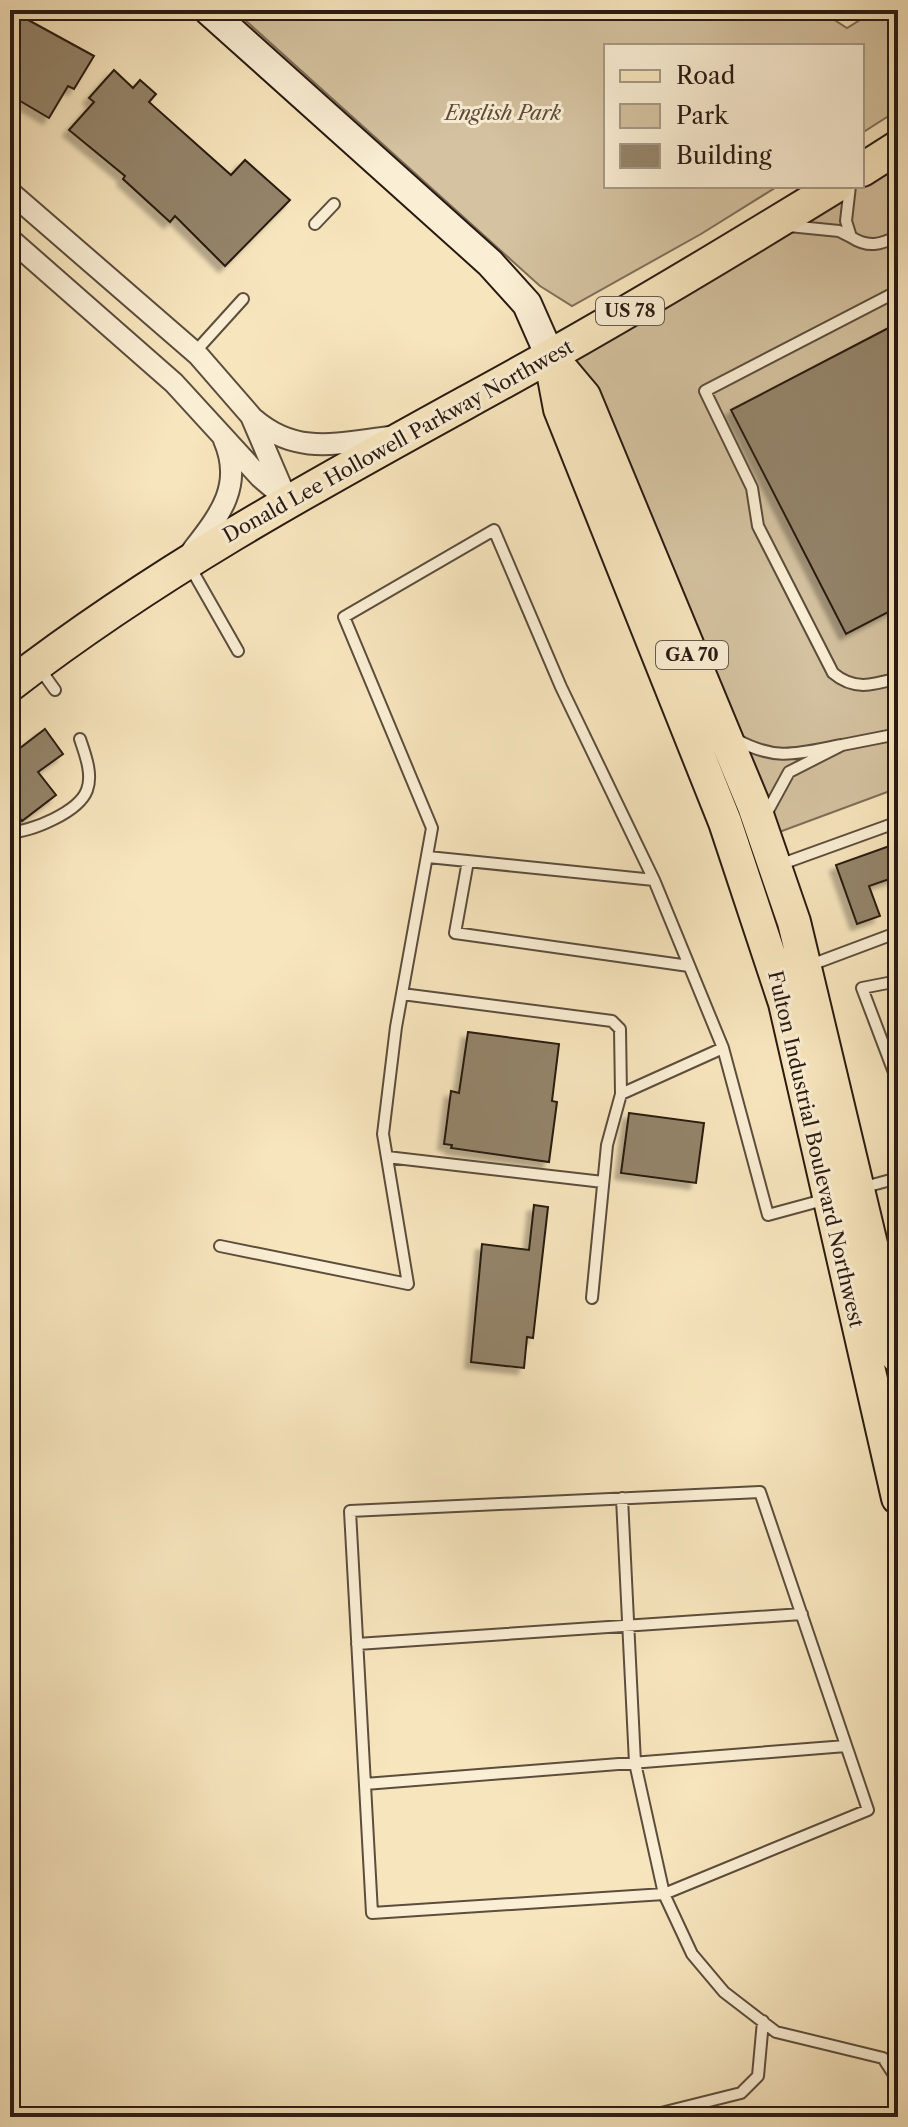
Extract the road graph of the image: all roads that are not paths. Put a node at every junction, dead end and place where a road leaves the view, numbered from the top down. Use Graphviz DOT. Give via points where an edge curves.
graph roads {
  1 [pos="208,10"];
  2 [pos="898,147"];
  3 [pos="864,169"];
  4 [pos="833,188"];
  5 [pos="850,188"];
  6 [pos="10,192"];
  7 [pos="334,204"];
  8 [pos="315,224"];
  9 [pos="771,226"];
  10 [pos="898,236"];
  11 [pos="851,237"];
  12 [pos="10,239"];
  13 [pos="898,291"];
  14 [pos="243,299"];
  15 [pos="195,352"];
  16 [pos="550,356"];
  17 [pos="251,416"];
  18 [pos="219,429"];
  19 [pos="401,436"];
  20 [pos="287,500"];
  21 [pos="186,560"];
  22 [pos="238,651"];
  23 [pos="898,678"];
  24 [pos="10,685"];
  25 [pos="725,734"];
  26 [pos="898,734"];
  27 [pos="80,739"];
  28 [pos="842,745"];
  29 [pos="898,822"];
  30 [pos="761,825"];
  31 [pos="10,832"];
  32 [pos="428,857"];
  33 [pos="468,861"];
  34 [pos="775,866"];
  35 [pos="654,880"];
  36 [pos="888,936"];
  37 [pos="689,966"];
  38 [pos="805,967"];
  39 [pos="898,981"];
  40 [pos="402,994"];
  41 [pos="723,1048"];
  42 [pos="898,1083"];
  43 [pos="621,1094"];
  44 [pos="387,1157"];
  45 [pos="898,1178"];
  46 [pos="603,1182"];
  47 [pos="843,1194"];
  48 [pos="220,1246"];
  49 [pos="592,1298"];
  50 [pos="898,1357"];
  51 [pos="622,1498"];
  52 [pos="898,1498"];
  53 [pos="802,1614"];
  54 [pos="627,1626"];
  55 [pos="357,1644"];
  56 [pos="846,1746"];
  57 [pos="635,1763"];
  58 [pos="365,1784"];
  59 [pos="664,1894"];
  60 [pos="763,2021"];
  61 [pos="898,2081"];
  62 [pos="645,2117"];
  1 -- 16 [label="main road, Fulton Industrial Boulevard Northwest" via="490,263 527,304"];
  2 -- 3 [label="main road"];
  4 -- 9 [label="main road, Donald Lee Hollowell Parkway Northwest / US 78"];
  5 -- 11 [label="lane" via="846,221"];
  6 -- 15 [label="street"];
  7 -- 8 [label="lane"];
  9 -- 11 [label="lane" via="824,228"];
  9 -- 16 [label="main road, Donald Lee Hollowell Parkway Northwest / US 78"];
  10 -- 11 [label="lane" via="880,245"];
  12 -- 18 [label="street"];
  13 -- 23 [label="lane" via="705,391 752,488 758,526 833,673 847,684 869,686"];
  14 -- 15 [label="lane"];
  15 -- 17 [label="street"];
  16 -- 19 [label="main road, Donald Lee Hollowell Parkway Northwest / US 78"];
  16 -- 25 [label="main road, Fulton Industrial Boulevard Northwest / GA 70" via="584,396"];
  16 -- 47 [label="main road, Fulton Industrial Boulevard Northwest / GA 70" via="560,409 725,822"];
  17 -- 19 [label="street" via="278,437 300,444"];
  17 -- 20 [label="street"];
  18 -- 20 [label="street"];
  18 -- 21 [label="street" via="232,465 229,498"];
  19 -- 20 [label="main road, Donald Lee Hollowell Parkway Northwest / US 78"];
  20 -- 21 [label="main road, Donald Lee Hollowell Parkway Northwest / US 78"];
  21 -- 22 [label="lane"];
  21 -- 24 [label="main road, Donald Lee Hollowell Parkway Northwest / US 78" via="46,677"];
  25 -- 28 [label="lane" via="759,752 784,757"];
  25 -- 30 [label="main road, Fulton Industrial Boulevard Northwest / GA 70"];
  26 -- 28 [label="lane"];
  27 -- 31 [label="lane" via="89,778 79,802"];
  28 -- 30 [label="lane" via="789,772"];
  29 -- 34 [label="lane"];
  30 -- 34 [label="main road, Fulton Industrial Boulevard Northwest / GA 70"];
  32 -- 33 [label="lane"];
  32 -- 35 [label="lane" via="432,828 344,617 494,530 561,687"];
  32 -- 40 [label="lane"];
  33 -- 35 [label="lane"];
  33 -- 37 [label="lane" via="455,933"];
  34 -- 38 [label="main road, Fulton Industrial Boulevard Northwest / GA 70"];
  35 -- 37 [label="lane"];
  36 -- 38 [label="lane"];
  37 -- 41 [label="lane"];
  38 -- 47 [label="main road, Fulton Industrial Boulevard Northwest / GA 70"];
  39 -- 42 [label="lane" via="862,988"];
  40 -- 43 [label="lane" via="612,1021 620,1029"];
  40 -- 44 [label="lane" via="383,1134"];
  41 -- 43 [label="lane"];
  41 -- 47 [label="lane" via="768,1215"];
  43 -- 46 [label="lane"];
  44 -- 46 [label="lane"];
  44 -- 48 [label="lane" via="408,1284"];
  45 -- 47 [label="lane"];
  46 -- 49 [label="lane"];
  47 -- 50 [label="main road, Fulton Industrial Boulevard Northwest / GA 70"];
  47 -- 52 [label="main road, Fulton Industrial Boulevard Northwest / GA 70"];
  51 -- 53 [label="lane" via="760,1492"];
  51 -- 54 [label="lane"];
  51 -- 55 [label="lane" via="350,1511"];
  53 -- 54 [label="lane"];
  53 -- 56 [label="lane"];
  54 -- 55 [label="lane"];
  54 -- 57 [label="lane"];
  55 -- 58 [label="lane"];
  56 -- 57 [label="lane"];
  56 -- 59 [label="lane" via="868,1810"];
  57 -- 58 [label="lane"];
  57 -- 59 [label="lane"];
  58 -- 59 [label="lane" via="372,1913"];
  59 -- 60 [label="lane" via="692,1954 724,1992"];
  60 -- 61 [label="lane" via="776,2032 883,2058"];
  60 -- 62 [label="lane" via="758,2076 741,2093"];
}
